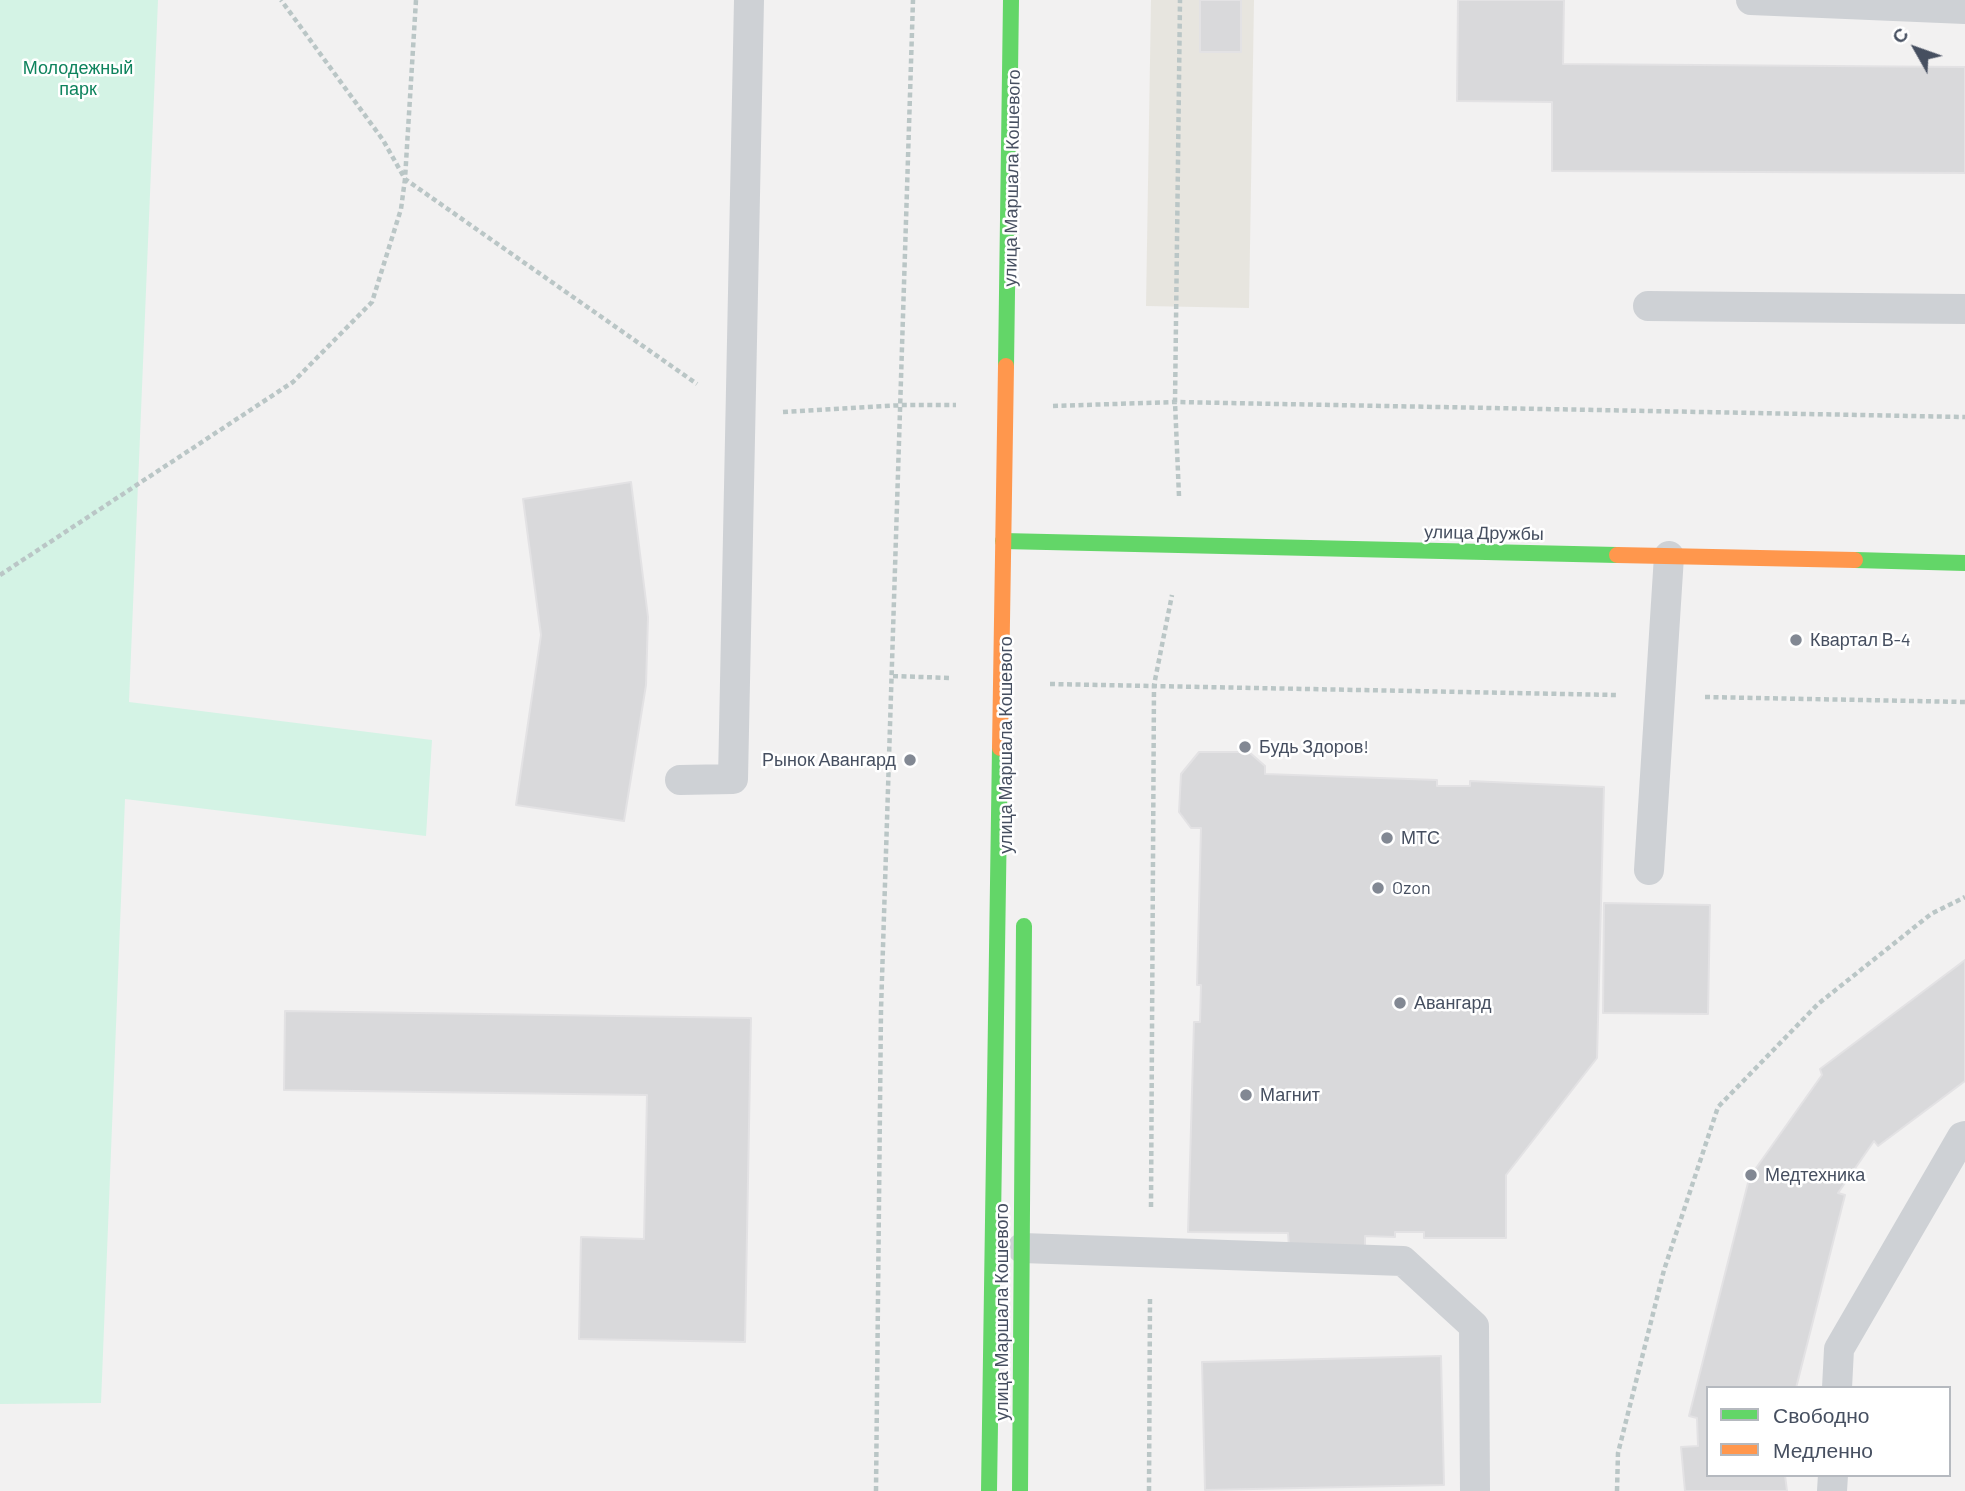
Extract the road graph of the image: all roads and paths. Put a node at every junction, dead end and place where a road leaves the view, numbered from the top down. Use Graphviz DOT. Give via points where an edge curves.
graph roads {
  1 [pos="281,0"];
  2 [pos="416,0"];
  3 [pos="749,0"];
  4 [pos="913,0"];
  5 [pos="1011,0"];
  6 [pos="1180,0"];
  7 [pos="1751,0"];
  8 [pos="1965,9"];
  9 [pos="405,178"];
  10 [pos="1648,306"];
  11 [pos="1965,309"];
  12 [pos="1175,402"];
  13 [pos="1004,404"];
  14 [pos="901,405"];
  15 [pos="740,408"];
  16 [pos="1965,418"];
  17 [pos="1003,541"];
  18 [pos="1181,545"];
  19 [pos="1669,556"];
  20 [pos="1965,563"];
  21 [pos="0,575"];
  22 [pos="892,676"];
  23 [pos="1001,680"];
  24 [pos="1154,685"];
  25 [pos="1659,696"];
  26 [pos="1965,702"];
  27 [pos="680,780"];
  28 [pos="1649,870"];
  29 [pos="1965,897"];
  30 [pos="1024,904"];
  31 [pos="1965,1136"];
  32 [pos="1021,1248"];
  33 [pos="1151,1252"];
  34 [pos="1837,1386"];
  35 [pos="876,1491"];
  36 [pos="989,1491"];
  37 [pos="1020,1491"];
  38 [pos="1149,1491"];
  39 [pos="1475,1491"];
  40 [pos="1617,1491"];
  1 -- 9 [label="path" via="383,140"];
  2 -- 9 [label="path"];
  3 -- 15 [label="lane"];
  4 -- 14 [label="path"];
  5 -- 13 [label="street"];
  6 -- 12 [label="path"];
  7 -- 8 [label="lane"];
  9 -- 15 [label="path" via="698,384"];
  9 -- 21 [label="path" via="401,209 372,302 293,382"];
  10 -- 11 [label="lane"];
  12 -- 13 [label="path"];
  12 -- 16 [label="path"];
  12 -- 18 [label="path"];
  13 -- 14 [label="path"];
  13 -- 17 [label="street"];
  14 -- 15 [label="path" via="783,412"];
  14 -- 22 [label="path"];
  15 -- 27 [label="lane" via="733,779"];
  17 -- 18 [label="street, улица Дружбы"];
  17 -- 23 [label="street"];
  18 -- 19 [label="street, улица Дружбы"];
  18 -- 24 [label="path"];
  19 -- 20 [label="street, улица Дружбы"];
  19 -- 25 [label="lane"];
  22 -- 23 [label="path"];
  22 -- 35 [label="path" via="881,1010"];
  23 -- 24 [label="path"];
  23 -- 36 [label="street"];
  24 -- 25 [label="path"];
  24 -- 33 [label="path"];
  25 -- 26 [label="path"];
  25 -- 28 [label="lane"];
  29 -- 40 [label="path" via="1931,914 1818,1004 1718,1107 1664,1270 1618,1453"];
  30 -- 32 [label="street, улица Маршала Кошевого"];
  31 -- 34 [label="lane" via="1839,1349"];
  32 -- 33 [label="lane"];
  32 -- 37 [label="street, улица Маршала Кошевого"];
  33 -- 38 [label="path"];
  33 -- 39 [label="lane" via="1404,1261 1474,1326"];
}
